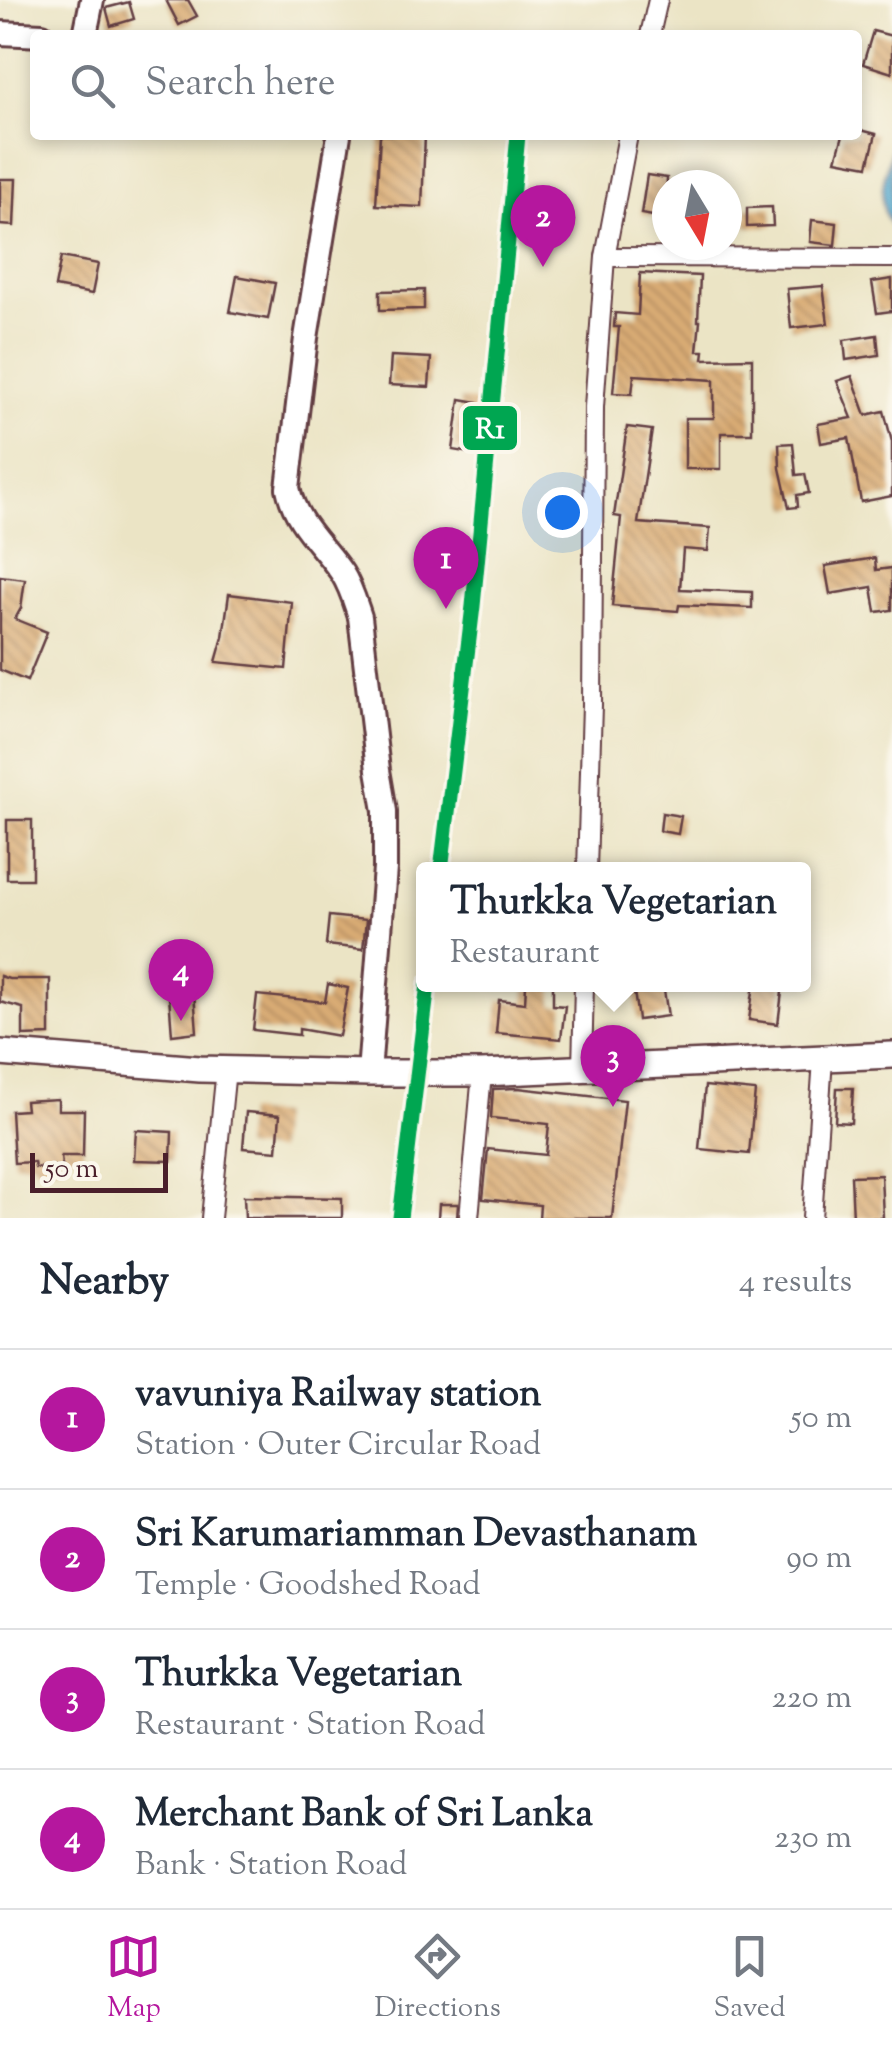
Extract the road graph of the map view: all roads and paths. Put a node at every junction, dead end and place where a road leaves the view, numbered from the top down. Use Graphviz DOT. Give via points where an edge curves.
graph roads {
  1 [pos="92,0"];
  2 [pos="658,0"];
  3 [pos="87,30"];
  4 [pos="651,30"];
  5 [pos="0,33"];
  6 [pos="30,34"];
  7 [pos="338,140"];
  8 [pos="627,140"];
  9 [pos="606,256"];
  10 [pos="892,258"];
  11 [pos="587,862"];
  12 [pos="584,992"];
  13 [pos="0,1053"];
  14 [pos="892,1056"];
  15 [pos="823,1059"];
  16 [pos="226,1068"];
  17 [pos="582,1069"];
  18 [pos="369,1073"];
  19 [pos="482,1073"];
  20 [pos="211,1218"];
  21 [pos="470,1218"];
  22 [pos="812,1218"];
  1 -- 3 [label="street"];
  2 -- 4 [label="street"];
  5 -- 6 [label="street"];
  7 -- 18 [label="street" via="288,488 296,515 343,574 360,617 385,811"];
  8 -- 9 [label="street"];
  9 -- 10 [label="street"];
  9 -- 11 [label="street" via="594,408"];
  12 -- 17 [label="street"];
  13 -- 16 [label="main road"];
  14 -- 15 [label="main road"];
  15 -- 17 [label="main road"];
  15 -- 22 [label="street"];
  16 -- 18 [label="main road"];
  16 -- 20 [label="street"];
  17 -- 19 [label="main road"];
  18 -- 19 [label="main road"];
  19 -- 21 [label="street"];
}
